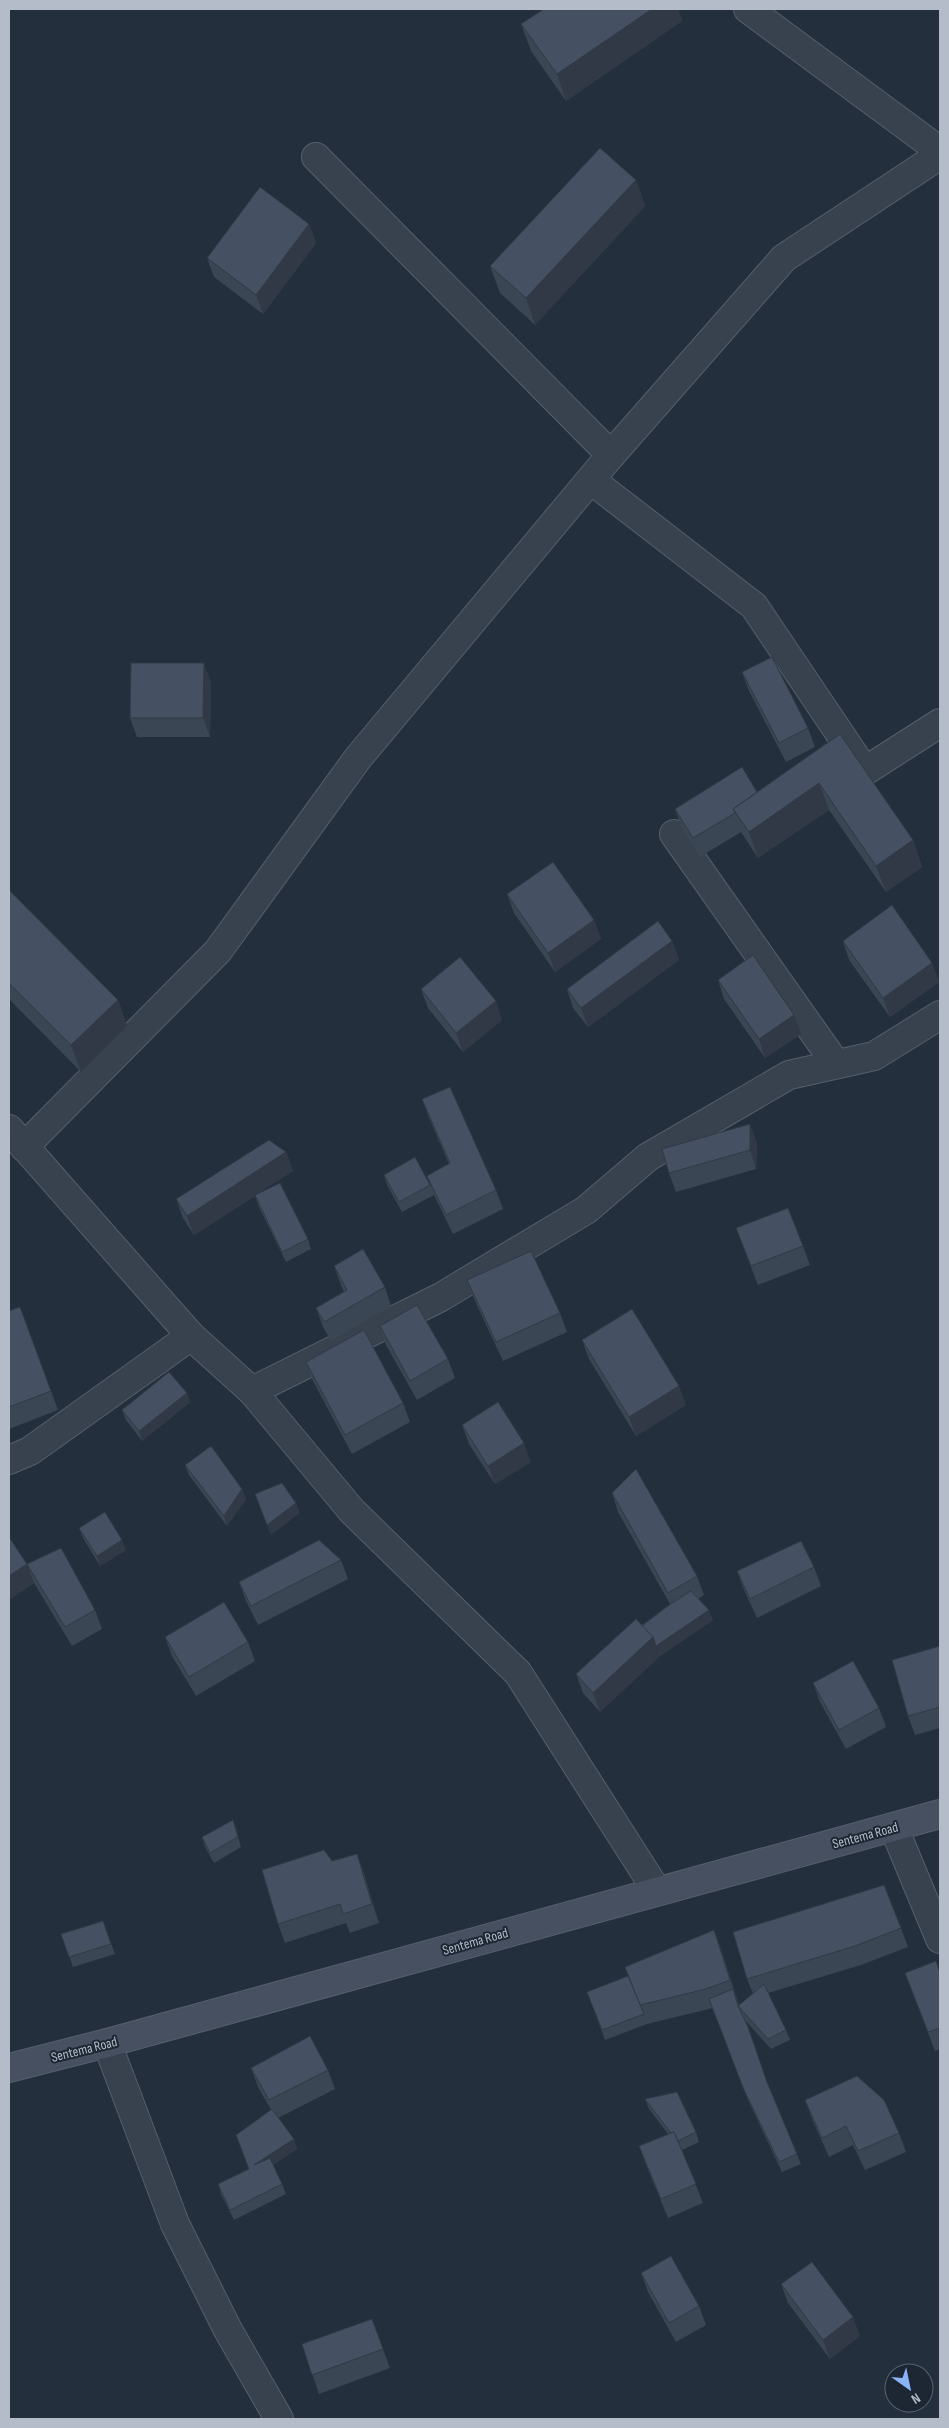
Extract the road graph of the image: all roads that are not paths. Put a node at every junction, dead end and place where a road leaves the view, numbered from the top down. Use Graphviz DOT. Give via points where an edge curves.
graph roads {
  1 [pos="748,9"];
  2 [pos="940,151"];
  3 [pos="940,155"];
  4 [pos="316,157"];
  5 [pos="611,455"];
  6 [pos="591,480"];
  7 [pos="940,723"];
  8 [pos="674,834"];
  9 [pos="940,1015"];
  10 [pos="836,1064"];
  11 [pos="16,1138"];
  12 [pos="191,1336"];
  13 [pos="252,1391"];
  14 [pos="9,1460"];
  15 [pos="940,1814"];
  16 [pos="894,1828"];
  17 [pos="657,1891"];
  18 [pos="940,1939"];
  19 [pos="107,2043"];
  20 [pos="9,2068"];
  21 [pos="279,2419"];
  1 -- 2 [label="street"];
  3 -- 5 [label="street" via="784,258"];
  4 -- 5 [label="street"];
  5 -- 6 [label="street"];
  6 -- 7 [label="street" via="754,606 865,771"];
  6 -- 11 [label="street" via="358,758 218,951"];
  8 -- 10 [label="street"];
  9 -- 10 [label="street" via="874,1056"];
  10 -- 13 [label="street" via="789,1075 648,1157 586,1210 441,1297"];
  11 -- 12 [label="street"];
  12 -- 13 [label="street"];
  12 -- 14 [label="street" via="30,1451"];
  13 -- 17 [label="street" via="352,1511 518,1673"];
  15 -- 16 [label="main road, Sentema Road"];
  16 -- 17 [label="main road, Sentema Road"];
  16 -- 18 [label="street"];
  17 -- 19 [label="main road, Sentema Road"];
  19 -- 20 [label="main road, Sentema Road"];
  19 -- 21 [label="street" via="175,2224 228,2330"];
}
